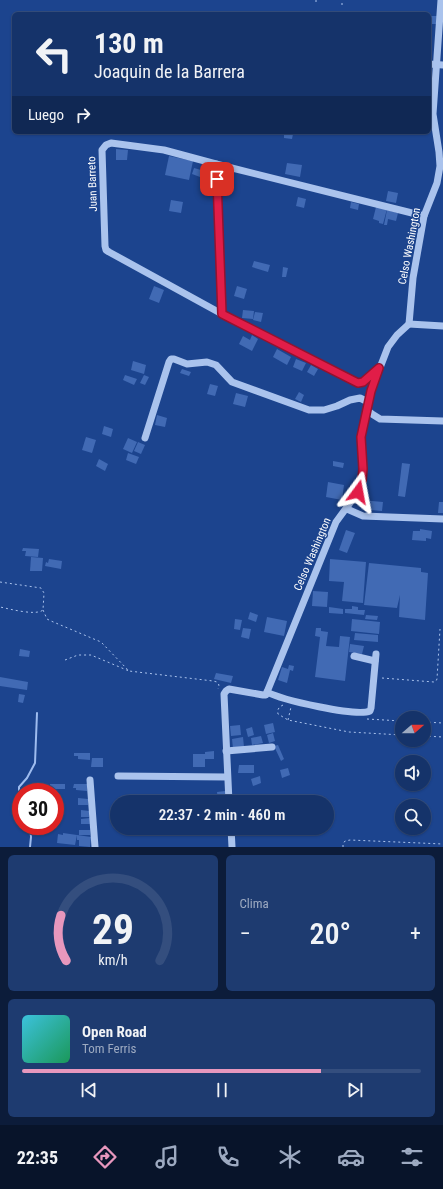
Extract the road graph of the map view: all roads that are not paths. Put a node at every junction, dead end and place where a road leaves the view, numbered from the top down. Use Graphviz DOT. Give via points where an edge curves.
graph roads {
  1 [pos="441,0"];
  2 [pos="440,65"];
  3 [pos="216,164"];
  4 [pos="424,216"];
  5 [pos="222,314"];
  6 [pos="409,324"];
  7 [pos="443,326"];
  8 [pos="379,368"];
  9 [pos="368,402"];
  10 [pos="366,410"];
  11 [pos="443,421"];
  12 [pos="145,438"];
  13 [pos="347,509"];
  14 [pos="443,518"];
  15 [pos="354,656"];
  16 [pos="267,692"];
  17 [pos="272,747"];
  18 [pos="226,751"];
  19 [pos="118,776"];
  20 [pos="227,777"];
  21 [pos="90,780"];
  22 [pos="228,795"];
  23 [pos="231,835"];
  24 [pos="95,847"];
  25 [pos="232,847"];
  1 -- 2 [label="street, Celso Washington"];
  2 -- 4 [label="street, Celso Washington" via="433,114 440,166 437,183"];
  3 -- 4 [label="street, Juan Barreto"];
  3 -- 5 [label="street"];
  3 -- 5 [label="street, Juan Barreto" via="164,150 111,143 102,150 106,250"];
  4 -- 6 [label="street, Celso Washington" via="413,278"];
  5 -- 8 [label="street" via="358,383 363,382"];
  6 -- 7 [label="street"];
  6 -- 8 [label="street, Celso Washington" via="388,346"];
  8 -- 9 [label="street, Celso Washington"];
  9 -- 10 [label="street, Celso Washington"];
  9 -- 12 [label="street" via="360,398 324,410 309,410 232,382 216,365 207,362 187,364 171,359"];
  10 -- 11 [label="street" via="380,419"];
  10 -- 13 [label="street, Celso Washington" via="361,437 362,480"];
  13 -- 14 [label="street" via="363,516"];
  13 -- 16 [label="street, Celso Washington" via="336,522"];
  15 -- 16 [label="street" via="376,657 370,711 355,713 313,706"];
  16 -- 18 [label="street" via="263,695 229,689 226,691"];
  17 -- 18 [label="street"];
  18 -- 20 [label="street"];
  19 -- 20 [label="street"];
  20 -- 22 [label="street"];
  21 -- 24 [label="street"];
  23 -- 25 [label="street"];
}
